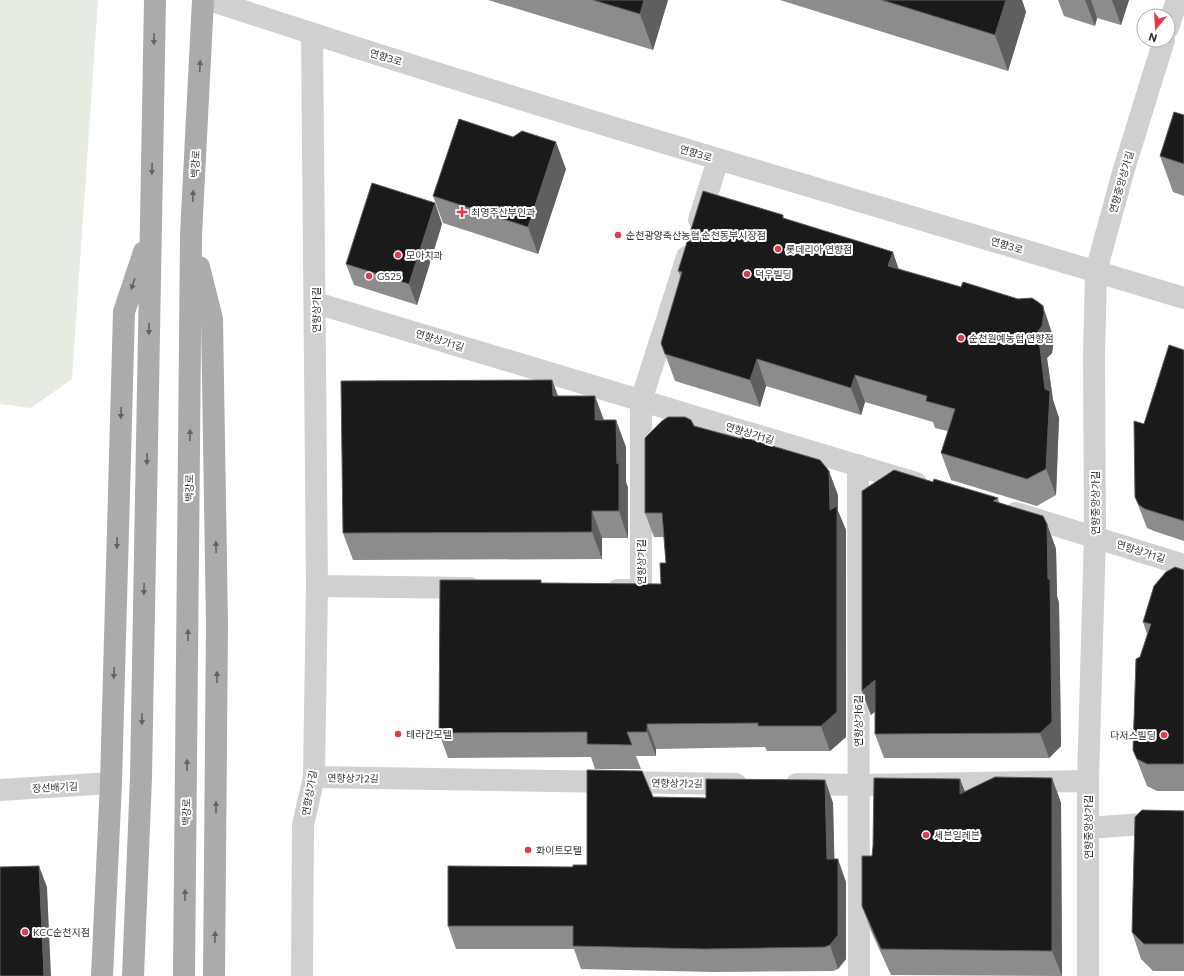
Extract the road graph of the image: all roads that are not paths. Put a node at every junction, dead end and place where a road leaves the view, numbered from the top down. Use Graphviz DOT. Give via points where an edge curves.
graph roads {
  1 [pos="155,0"];
  2 [pos="203,0"];
  3 [pos="210,0"];
  4 [pos="312,34"];
  5 [pos="1162,48"];
  6 [pos="718,160"];
  7 [pos="151,234"];
  8 [pos="191,235"];
  9 [pos="1096,271"];
  10 [pos="1184,298"];
  11 [pos="316,303"];
  12 [pos="641,400"];
  13 [pos="858,465"];
  14 [pos="934,488"];
  15 [pos="996,506"];
  16 [pos="1095,536"];
  17 [pos="1184,565"];
  18 [pos="317,586"];
  19 [pos="491,588"];
  20 [pos="601,590"];
  21 [pos="314,778"];
  22 [pos="1088,781"];
  23 [pos="111,783"];
  24 [pos="756,784"];
  25 [pos="779,784"];
  26 [pos="858,785"];
  27 [pos="0,790"];
  28 [pos="1184,822"];
  29 [pos="1088,828"];
  30 [pos="102,976"];
  31 [pos="132,976"];
  32 [pos="184,976"];
  33 [pos="214,976"];
  34 [pos="302,976"];
  35 [pos="859,976"];
  36 [pos="1088,976"];
  1 -- 7 [label="main road, one-way"];
  8 -- 2 [label="main road, 백강로, one-way"];
  3 -- 4 [label="street, 연향3로"];
  4 -- 6 [label="street, 연향3로"];
  4 -- 11 [label="street, 연향상가길"];
  5 -- 9 [label="street, 연향중앙상가길"];
  6 -- 9 [label="street, 연향3로"];
  6 -- 12 [label="street"];
  7 -- 23 [label="main road, one-way" via="124,312"];
  7 -- 31 [label="main road, one-way" via="141,777"];
  32 -- 8 [label="main road, 백강로, one-way"];
  33 -- 8 [label="main road, one-way" via="217,624 212,319"];
  9 -- 10 [label="street, 연향3로"];
  9 -- 16 [label="street, 연향중앙상가길"];
  11 -- 12 [label="street, 연향상가1길"];
  11 -- 18 [label="street, 연향상가길"];
  12 -- 13 [label="street, 연향상가1길"];
  12 -- 20 [label="street, 연향상가길" via="641,590"];
  13 -- 14 [label="street, 연향상가1길"];
  13 -- 26 [label="street, 연향상가6길"];
  15 -- 16 [label="street, 연향상가1길"];
  16 -- 17 [label="street, 연향상가1길"];
  16 -- 22 [label="street, 연향중앙상가길"];
  18 -- 19 [label="street"];
  18 -- 21 [label="street, 연향상가길"];
  21 -- 24 [label="street, 연향상가2길"];
  21 -- 34 [label="street, 연향상가길" via="303,825"];
  22 -- 26 [label="street"];
  22 -- 29 [label="street, 연향중앙상가길"];
  23 -- 27 [label="street, 장선배기길"];
  23 -- 30 [label="main road"];
  25 -- 26 [label="street"];
  26 -- 35 [label="street, 연향상가6길"];
  28 -- 29 [label="street"];
  29 -- 36 [label="street, 연향중앙상가길"];
}
